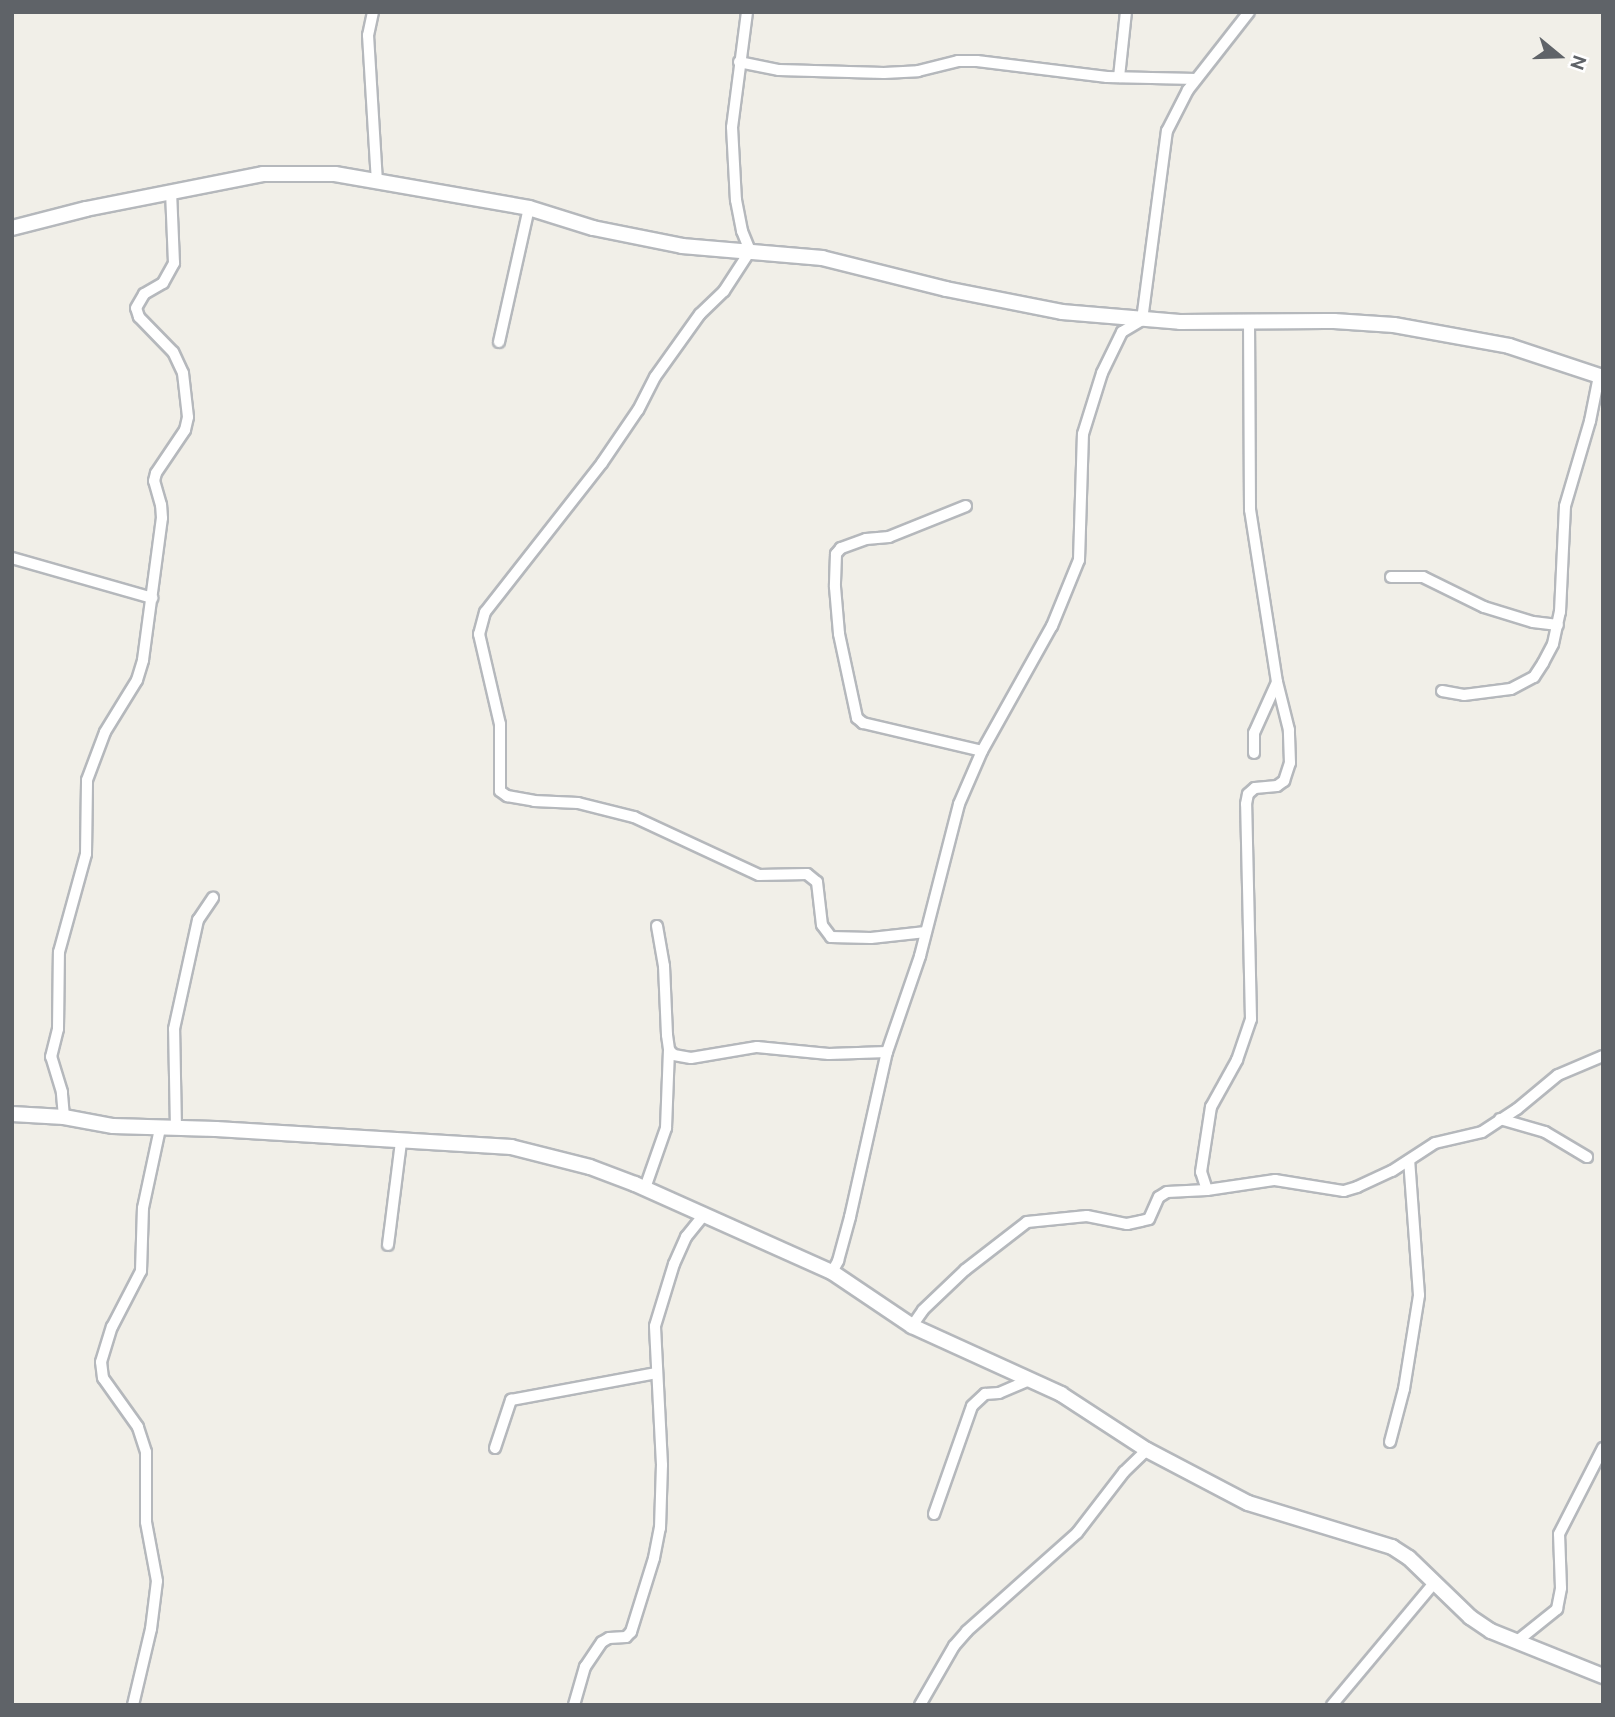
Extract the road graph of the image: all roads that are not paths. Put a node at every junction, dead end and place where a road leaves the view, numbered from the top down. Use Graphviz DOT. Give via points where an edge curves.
graph roads {
  1 [pos="373,12"];
  2 [pos="747,12"];
  3 [pos="1126,12"];
  4 [pos="1249,12"];
  5 [pos="740,62"];
  6 [pos="1119,77"];
  7 [pos="1196,79"];
  8 [pos="1171,81"];
  9 [pos="1180,102"];
  10 [pos="377,181"];
  11 [pos="171,191"];
  12 [pos="529,208"];
  13 [pos="12,228"];
  14 [pos="750,251"];
  15 [pos="1142,320"];
  16 [pos="1249,322"];
  17 [pos="499,342"];
  18 [pos="1601,376"];
  19 [pos="966,506"];
  20 [pos="12,558"];
  21 [pos="1391,577"];
  22 [pos="152,598"];
  23 [pos="1558,625"];
  24 [pos="1277,682"];
  25 [pos="1442,691"];
  26 [pos="982,751"];
  27 [pos="1254,753"];
  28 [pos="213,898"];
  29 [pos="657,926"];
  30 [pos="926,932"];
  31 [pos="669,1050"];
  32 [pos="887,1052"];
  33 [pos="1603,1056"];
  34 [pos="12,1114"];
  35 [pos="64,1117"];
  36 [pos="1500,1119"];
  37 [pos="160,1129"];
  38 [pos="176,1129"];
  39 [pos="401,1142"];
  40 [pos="1587,1157"];
  41 [pos="1409,1160"];
  42 [pos="645,1188"];
  43 [pos="1207,1190"];
  44 [pos="702,1216"];
  45 [pos="388,1245"];
  46 [pos="832,1272"];
  47 [pos="912,1326"];
  48 [pos="657,1373"];
  49 [pos="1030,1380"];
  50 [pos="1390,1442"];
  51 [pos="495,1448"];
  52 [pos="1603,1448"];
  53 [pos="1147,1450"];
  54 [pos="934,1514"];
  55 [pos="1434,1583"];
  56 [pos="1516,1642"];
  57 [pos="1603,1676"];
  58 [pos="133,1705"];
  59 [pos="574,1705"];
  60 [pos="920,1705"];
  61 [pos="1332,1705"];
  1 -- 10 [label="street" via="368,35"];
  2 -- 5 [label="street"];
  3 -- 6 [label="street"];
  4 -- 7 [label="street"];
  5 -- 6 [label="street" via="772,69 884,73 977,61"];
  5 -- 14 [label="street" via="732,127 734,169 742,231"];
  6 -- 8 [label="street"];
  7 -- 8 [label="street"];
  7 -- 9 [label="street"];
  8 -- 9 [label="street"];
  9 -- 15 [label="street" via="1163,150"];
  10 -- 11 [label="street" via="335,174 263,174"];
  10 -- 12 [label="street"];
  11 -- 13 [label="street"];
  11 -- 22 [label="street" via="174,263 163,283 144,294 136,309 173,352 187,393 185,430 154,481 162,518"];
  12 -- 14 [label="street" via="593,228 682,246"];
  12 -- 17 [label="street"];
  14 -- 15 [label="street" via="822,258 1023,306"];
  14 -- 30 [label="street" via="655,377 602,463 485,612 479,634 497,705 500,790 507,796 579,803 634,817 760,874 807,874 817,882 822,925 831,937"];
  15 -- 16 [label="street"];
  15 -- 26 [label="street" via="1122,332 1086,420 1079,464 1079,560 1028,670"];
  16 -- 18 [label="street" via="1334,321 1406,327 1509,346"];
  16 -- 24 [label="street" via="1250,510"];
  18 -- 23 [label="street" via="1565,506"];
  19 -- 26 [label="street" via="889,537 841,548 836,554 835,587 839,634 857,719"];
  20 -- 22 [label="street"];
  21 -- 23 [label="street" via="1423,577 1484,607"];
  22 -- 35 [label="street" via="137,680 105,732 87,780 86,854 59,952 58,1029 51,1058"];
  23 -- 25 [label="street" via="1543,663 1525,684 1474,695"];
  24 -- 27 [label="street" via="1254,733"];
  24 -- 43 [label="street" via="1289,730 1290,764 1284,781 1255,788 1246,804 1251,1019 1237,1060 1211,1107 1201,1172"];
  26 -- 30 [label="street" via="959,804"];
  28 -- 38 [label="street" via="198,920 174,1029"];
  29 -- 31 [label="street"];
  30 -- 32 [label="street"];
  31 -- 32 [label="street" via="682,1058 757,1046 829,1054"];
  31 -- 42 [label="street" via="666,1128"];
  32 -- 46 [label="street" via="850,1217"];
  33 -- 36 [label="street" via="1558,1075"];
  34 -- 35 [label="street"];
  35 -- 37 [label="street"];
  36 -- 40 [label="street" via="1545,1132"];
  36 -- 41 [label="street" via="1482,1132 1435,1143"];
  37 -- 38 [label="street"];
  37 -- 58 [label="street" via="143,1208 141,1271 112,1327 101,1362 103,1378 138,1427 146,1452 146,1522 157,1581"];
  38 -- 39 [label="street"];
  39 -- 42 [label="street" via="511,1147 590,1167"];
  39 -- 45 [label="street"];
  41 -- 43 [label="street" via="1344,1191 1275,1180"];
  41 -- 50 [label="street" via="1419,1295"];
  42 -- 44 [label="street"];
  43 -- 47 [label="street" via="1167,1192 1159,1197 1149,1219 1126,1224 1087,1216 1027,1222 965,1270"];
  44 -- 46 [label="street"];
  44 -- 48 [label="street" via="686,1237 660,1301 655,1326"];
  46 -- 47 [label="street"];
  47 -- 49 [label="street"];
  48 -- 51 [label="street" via="510,1400"];
  48 -- 59 [label="street" via="661,1491 654,1558 631,1632 602,1642 585,1667"];
  49 -- 53 [label="street" via="1103,1418"];
  49 -- 54 [label="street" via="985,1394 972,1406"];
  52 -- 56 [label="street" via="1559,1534 1562,1588 1557,1609"];
  53 -- 55 [label="street" via="1248,1503 1392,1547"];
  53 -- 60 [label="street" via="1077,1533 967,1631"];
  55 -- 56 [label="street" via="1470,1617"];
  55 -- 61 [label="street"];
  56 -- 57 [label="street"];
}
